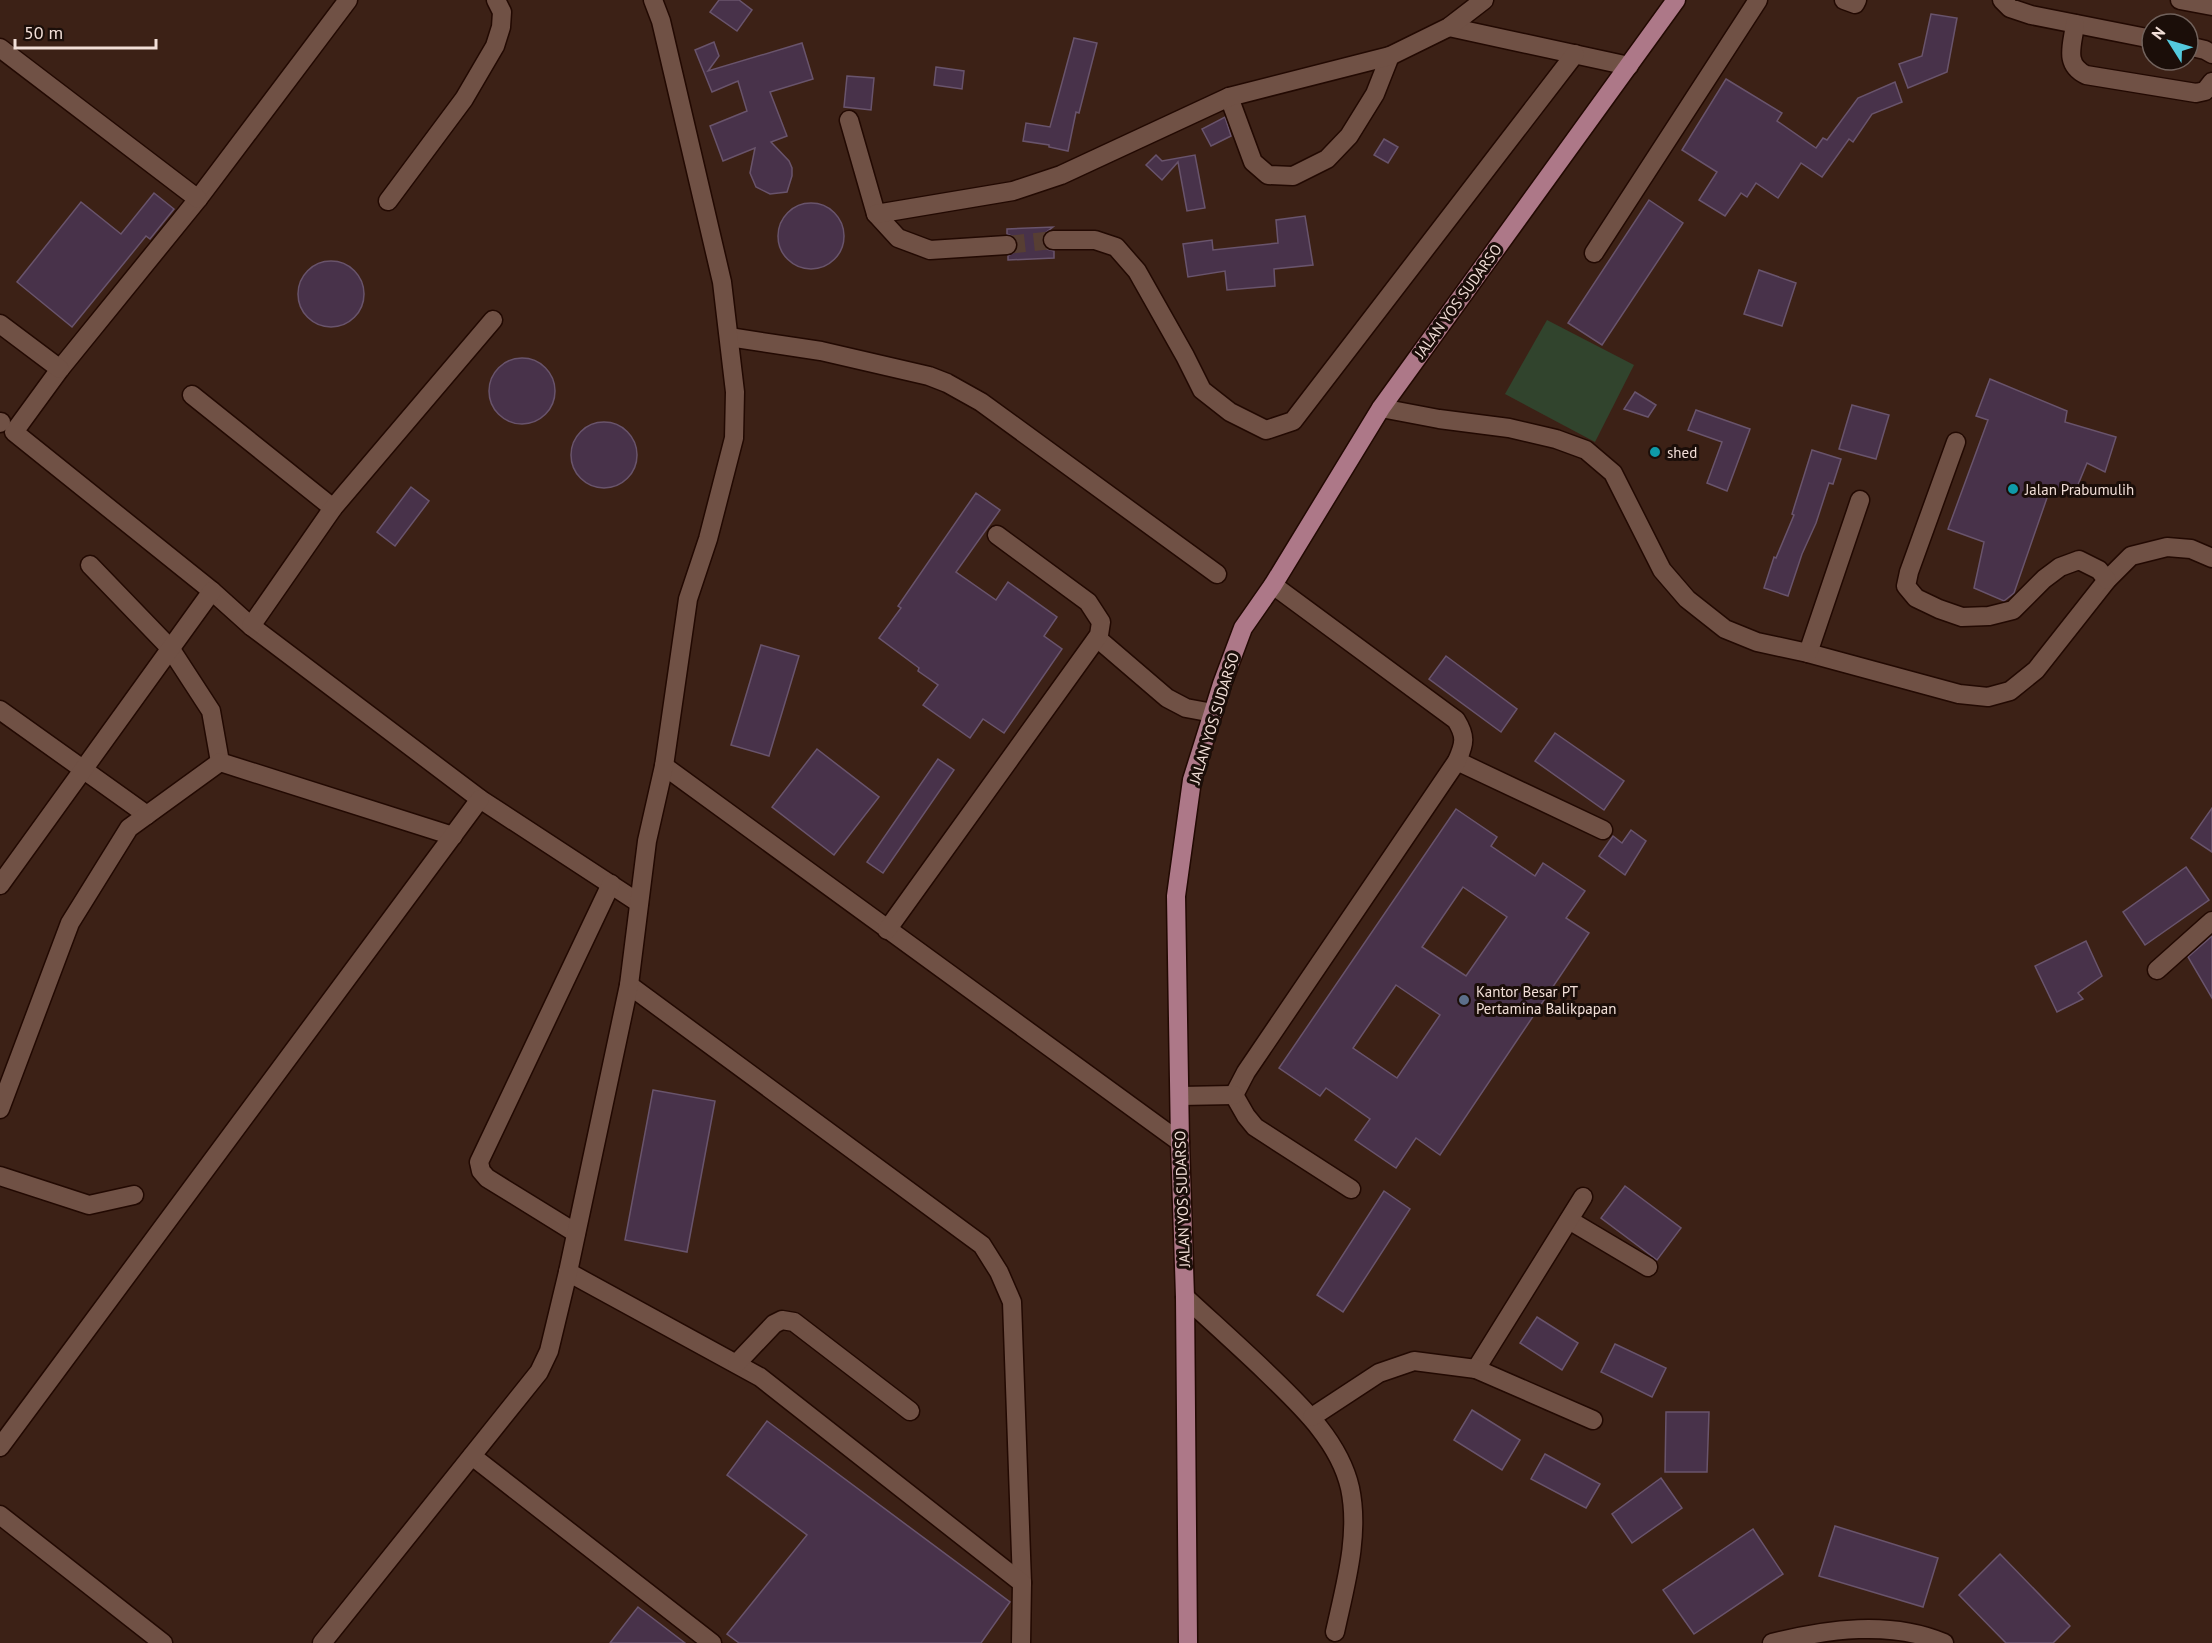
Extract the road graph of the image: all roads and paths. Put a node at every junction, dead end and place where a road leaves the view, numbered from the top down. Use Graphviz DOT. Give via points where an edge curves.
graph roads {
  1 [pos="496,0"];
  2 [pos="653,0"];
  3 [pos="1484,0"];
  4 [pos="1676,0"];
  5 [pos="1758,0"];
  6 [pos="1844,0"];
  7 [pos="1857,0"];
  8 [pos="2002,0"];
  9 [pos="2180,0"];
  10 [pos="337,3"];
  11 [pos="2212,6"];
  12 [pos="2075,24"];
  13 [pos="1449,27"];
  14 [pos="2140,37"];
  15 [pos="0,48"];
  16 [pos="1575,54"];
  17 [pos="1390,56"];
  18 [pos="1629,66"];
  19 [pos="2212,82"];
  20 [pos="1228,97"];
  21 [pos="849,120"];
  22 [pos="198,199"];
  23 [pos="388,201"];
  24 [pos="876,214"];
  25 [pos="1053,240"];
  26 [pos="1007,245"];
  27 [pos="1594,254"];
  28 [pos="493,320"];
  29 [pos="0,324"];
  30 [pos="729,337"];
  31 [pos="60,369"];
  32 [pos="192,395"];
  33 [pos="1381,408"];
  34 [pos="4,425"];
  35 [pos="1956,442"];
  36 [pos="1860,500"];
  37 [pos="333,508"];
  38 [pos="998,535"];
  39 [pos="2212,558"];
  40 [pos="90,565"];
  41 [pos="1217,574"];
  42 [pos="2107,580"];
  43 [pos="1273,585"];
  44 [pos="212,591"];
  45 [pos="251,626"];
  46 [pos="1097,638"];
  47 [pos="171,648"];
  48 [pos="1808,653"];
  49 [pos="1213,713"];
  50 [pos="2,717"];
  51 [pos="1457,761"];
  52 [pos="220,762"];
  53 [pos="664,766"];
  54 [pos="83,770"];
  55 [pos="480,799"];
  56 [pos="147,815"];
  57 [pos="1604,830"];
  58 [pos="453,836"];
  59 [pos="611,884"];
  60 [pos="0,885"];
  61 [pos="639,903"];
  62 [pos="2212,921"];
  63 [pos="886,930"];
  64 [pos="2157,970"];
  65 [pos="629,985"];
  66 [pos="1234,1095"];
  67 [pos="1180,1096"];
  68 [pos="0,1108"];
  69 [pos="1180,1142"];
  70 [pos="0,1176"];
  71 [pos="1351,1189"];
  72 [pos="134,1195"];
  73 [pos="1583,1197"];
  74 [pos="1569,1220"];
  75 [pos="576,1233"];
  76 [pos="1648,1267"];
  77 [pos="568,1272"];
  78 [pos="1185,1297"];
  79 [pos="736,1363"];
  80 [pos="1476,1369"];
  81 [pos="910,1411"];
  82 [pos="1312,1417"];
  83 [pos="1593,1420"];
  84 [pos="0,1448"];
  85 [pos="472,1456"];
  86 [pos="0,1515"];
  87 [pos="1022,1583"];
  88 [pos="1335,1632"];
  89 [pos="163,1643"];
  90 [pos="322,1643"];
  91 [pos="712,1643"];
  92 [pos="1021,1643"];
  93 [pos="1188,1643"];
  94 [pos="1772,1643"];
  95 [pos="1944,1643"];
  1 -- 23 [label="street" via="502,12 495,46 464,99"];
  2 -- 30 [label="street" via="720,271"];
  3 -- 13 [label="street"];
  4 -- 18 [label="main road, JALAN YOS SUDARSO"];
  5 -- 27 [label="street"];
  6 -- 7 [label="street" via="1855,4"];
  8 -- 12 [label="street" via="2010,8"];
  9 -- 11 [label="street"];
  10 -- 22 [label="street"];
  12 -- 14 [label="street"];
  12 -- 19 [label="street" via="2071,62 2086,75 2196,93 2205,91"];
  13 -- 16 [label="street"];
  13 -- 17 [label="street"];
  15 -- 22 [label="street"];
  16 -- 18 [label="street"];
  16 -- 25 [label="street" via="1293,422 1266,430 1230,412 1202,390 1137,271 1116,247 1095,240"];
  17 -- 20 [label="street"];
  17 -- 20 [label="street" via="1375,94 1349,136 1327,159 1293,176 1268,175 1253,162"];
  18 -- 33 [label="main road, JALAN YOS SUDARSO"];
  20 -- 24 [label="street" via="1051,178 1013,190"];
  21 -- 24 [label="street"];
  22 -- 31 [label="street"];
  24 -- 26 [label="street" via="898,238 930,250"];
  28 -- 37 [label="street"];
  29 -- 31 [label="street"];
  30 -- 41 [label="street" via="821,351 948,383 981,402"];
  30 -- 53 [label="street" via="735,392 734,438 688,599"];
  31 -- 34 [label="street"];
  32 -- 37 [label="street"];
  33 -- 43 [label="main road, JALAN YOS SUDARSO"];
  33 -- 48 [label="street" via="1509,428 1586,450 1613,473 1662,570 1687,599 1725,629 1757,642"];
  34 -- 44 [label="street"];
  35 -- 42 [label="street" via="1909,572 1906,585 1916,598 1962,617 1989,616 2013,610 2044,579 2079,560 2099,570"];
  36 -- 48 [label="street"];
  37 -- 45 [label="street"];
  38 -- 46 [label="street" via="1088,602 1101,622"];
  39 -- 42 [label="street" via="2191,549 2166,546 2131,556"];
  40 -- 47 [label="street"];
  42 -- 48 [label="street" via="2036,670 2010,691 1988,697 1959,694"];
  43 -- 49 [label="main road, JALAN YOS SUDARSO" via="1243,628"];
  43 -- 51 [label="street" via="1456,720 1465,742"];
  44 -- 45 [label="street"];
  44 -- 47 [label="street"];
  45 -- 55 [label="street"];
  46 -- 49 [label="street" via="1167,698 1186,708"];
  46 -- 63 [label="street"];
  47 -- 52 [label="street" via="211,711"];
  47 -- 54 [label="street"];
  49 -- 67 [label="main road, JALAN YOS SUDARSO" via="1192,780 1176,896"];
  50 -- 54 [label="street"];
  51 -- 57 [label="street"];
  51 -- 66 [label="street"];
  52 -- 56 [label="street"];
  52 -- 58 [label="street"];
  53 -- 61 [label="street"];
  53 -- 63 [label="street"];
  54 -- 56 [label="street"];
  54 -- 60 [label="street"];
  55 -- 58 [label="street"];
  55 -- 59 [label="street"];
  56 -- 68 [label="street" via="129,828 70,923"];
  58 -- 84 [label="street"];
  59 -- 61 [label="street"];
  59 -- 75 [label="street" via="479,1162 487,1178"];
  61 -- 65 [label="street"];
  62 -- 64 [label="street"];
  63 -- 69 [label="street"];
  65 -- 75 [label="street"];
  65 -- 87 [label="street" via="982,1245 1012,1302"];
  66 -- 67 [label="street"];
  66 -- 71 [label="street" via="1255,1127"];
  67 -- 69 [label="main road, JALAN YOS SUDARSO"];
  69 -- 78 [label="main road, JALAN YOS SUDARSO"];
  70 -- 72 [label="street" via="88,1205"];
  73 -- 74 [label="street"];
  74 -- 76 [label="street"];
  74 -- 80 [label="street"];
  75 -- 77 [label="street"];
  77 -- 79 [label="street"];
  77 -- 85 [label="street" via="549,1352 539,1372"];
  78 -- 82 [label="street"];
  78 -- 93 [label="main road, JALAN YOS SUDARSO"];
  79 -- 81 [label="street" via="774,1324 782,1320 794,1322"];
  79 -- 87 [label="street" via="760,1377"];
  80 -- 82 [label="street" via="1414,1361 1378,1373"];
  80 -- 83 [label="street"];
  82 -- 88 [label="street" via="1336,1454 1350,1487 1349,1564"];
  85 -- 90 [label="street"];
  85 -- 91 [label="street"];
  86 -- 89 [label="street"];
  87 -- 92 [label="street"];
  94 -- 95 [label="street" via="1859,1628"];
}
